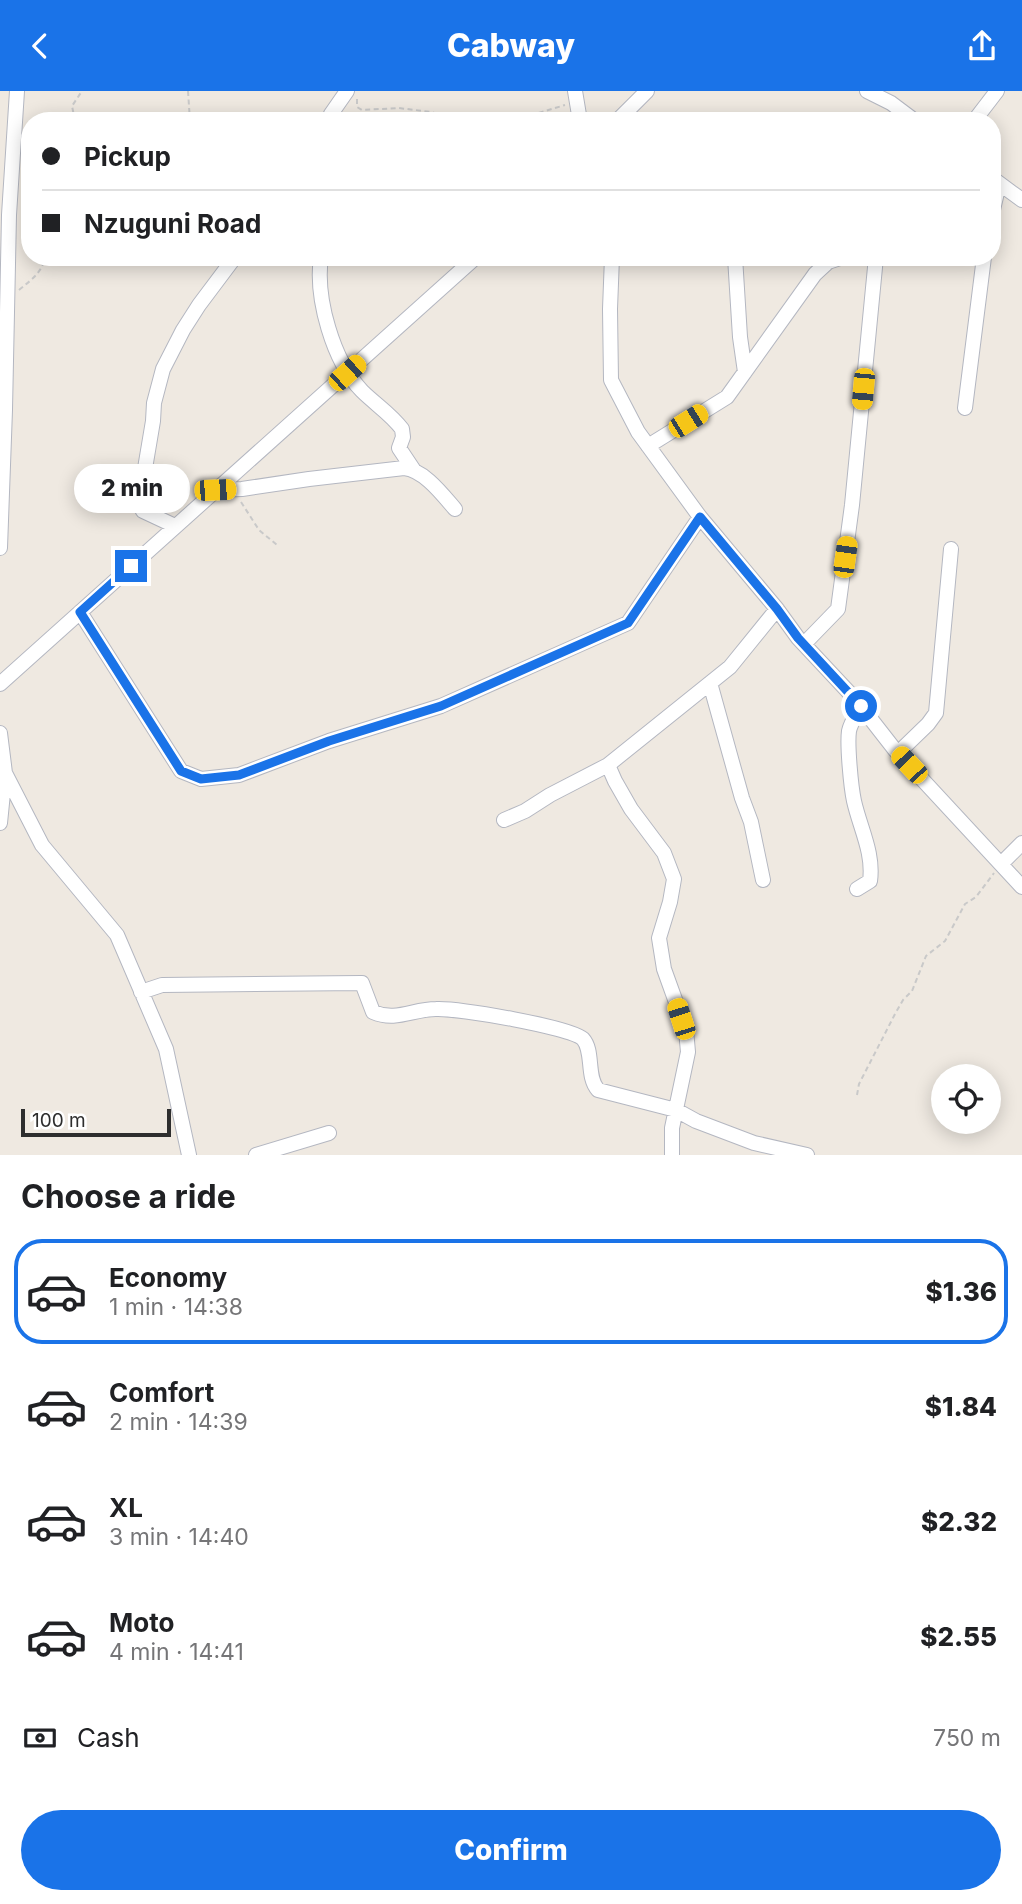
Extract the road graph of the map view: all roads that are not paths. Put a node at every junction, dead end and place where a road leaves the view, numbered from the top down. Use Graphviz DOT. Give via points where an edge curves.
graph roads {
  1 [pos="17,91"];
  2 [pos="347,91"];
  3 [pos="647,91"];
  4 [pos="867,91"];
  5 [pos="997,91"];
  6 [pos="332,112"];
  7 [pos="626,112"];
  8 [pos="903,112"];
  9 [pos="981,112"];
  10 [pos="1001,185"];
  11 [pos="1022,200"];
  12 [pos="228,266"];
  13 [pos="320,266"];
  14 [pos="466,266"];
  15 [pos="612,266"];
  16 [pos="736,266"];
  17 [pos="824,266"];
  18 [pos="876,266"];
  19 [pos="983,266"];
  20 [pos="745,372"];
  21 [pos="347,373"];
  22 [pos="965,408"];
  23 [pos="3,412"];
  24 [pos="648,446"];
  25 [pos="413,469"];
  26 [pos="215,490"];
  27 [pos="454,509"];
  28 [pos="700,517"];
  29 [pos="175,526"];
  30 [pos="0,548"];
  31 [pos="951,549"];
  32 [pos="777,609"];
  33 [pos="80,612"];
  34 [pos="804,644"];
  35 [pos="0,684"];
  36 [pos="710,684"];
  37 [pos="861,706"];
  38 [pos="0,733"];
  39 [pos="898,753"];
  40 [pos="608,765"];
  41 [pos="5,773"];
  42 [pos="504,820"];
  43 [pos="0,823"];
  44 [pos="1022,843"];
  45 [pos="1002,864"];
  46 [pos="763,880"];
  47 [pos="1022,887"];
  48 [pos="857,889"];
  49 [pos="141,992"];
  50 [pos="676,1110"];
  51 [pos="329,1133"];
  52 [pos="189,1155"];
  53 [pos="256,1155"];
  54 [pos="672,1155"];
  55 [pos="807,1155"];
  1 -- 23 [label="street"];
  2 -- 6 [label="street"];
  3 -- 7 [label="street"];
  4 -- 8 [label="street"];
  5 -- 9 [label="street"];
  10 -- 11 [label="street"];
  12 -- 29 [label="street" via="183,330 163,369 154,403 139,504 143,511"];
  13 -- 21 [label="street" via="322,310"];
  14 -- 21 [label="street"];
  15 -- 24 [label="street" via="611,380"];
  16 -- 20 [label="street"];
  17 -- 20 [label="street"];
  18 -- 34 [label="street" via="838,609"];
  19 -- 22 [label="street"];
  20 -- 24 [label="street" via="727,397"];
  21 -- 25 [label="street" via="402,429 399,448"];
  21 -- 26 [label="street"];
  23 -- 30 [label="street"];
  24 -- 28 [label="street"];
  25 -- 26 [label="street"];
  25 -- 27 [label="street"];
  26 -- 29 [label="street"];
  28 -- 32 [label="street"];
  28 -- 33 [label="street" via="628,623 441,706 239,775 201,779 181,771"];
  29 -- 33 [label="street"];
  31 -- 39 [label="street" via="936,713"];
  32 -- 34 [label="street"];
  32 -- 36 [label="street" via="730,667"];
  33 -- 35 [label="street"];
  34 -- 37 [label="street"];
  36 -- 40 [label="street"];
  36 -- 46 [label="street" via="751,822"];
  37 -- 39 [label="street"];
  37 -- 48 [label="street" via="849,727 848,740 854,800 871,872 870,881"];
  38 -- 41 [label="street"];
  39 -- 45 [label="street"];
  40 -- 42 [label="street"];
  40 -- 50 [label="street" via="631,809 664,853 674,879 659,938 664,969 686,1030 688,1052"];
  41 -- 43 [label="street"];
  41 -- 49 [label="street" via="42,845 117,935"];
  44 -- 45 [label="street"];
  45 -- 47 [label="street"];
  49 -- 50 [label="street" via="162,985 362,983 373,1012 385,1017 436,1009 565,1030 586,1044 598,1090"];
  49 -- 52 [label="street" via="168,1057"];
  50 -- 54 [label="street"];
  50 -- 55 [label="street" via="754,1143"];
  51 -- 53 [label="street"];
}
